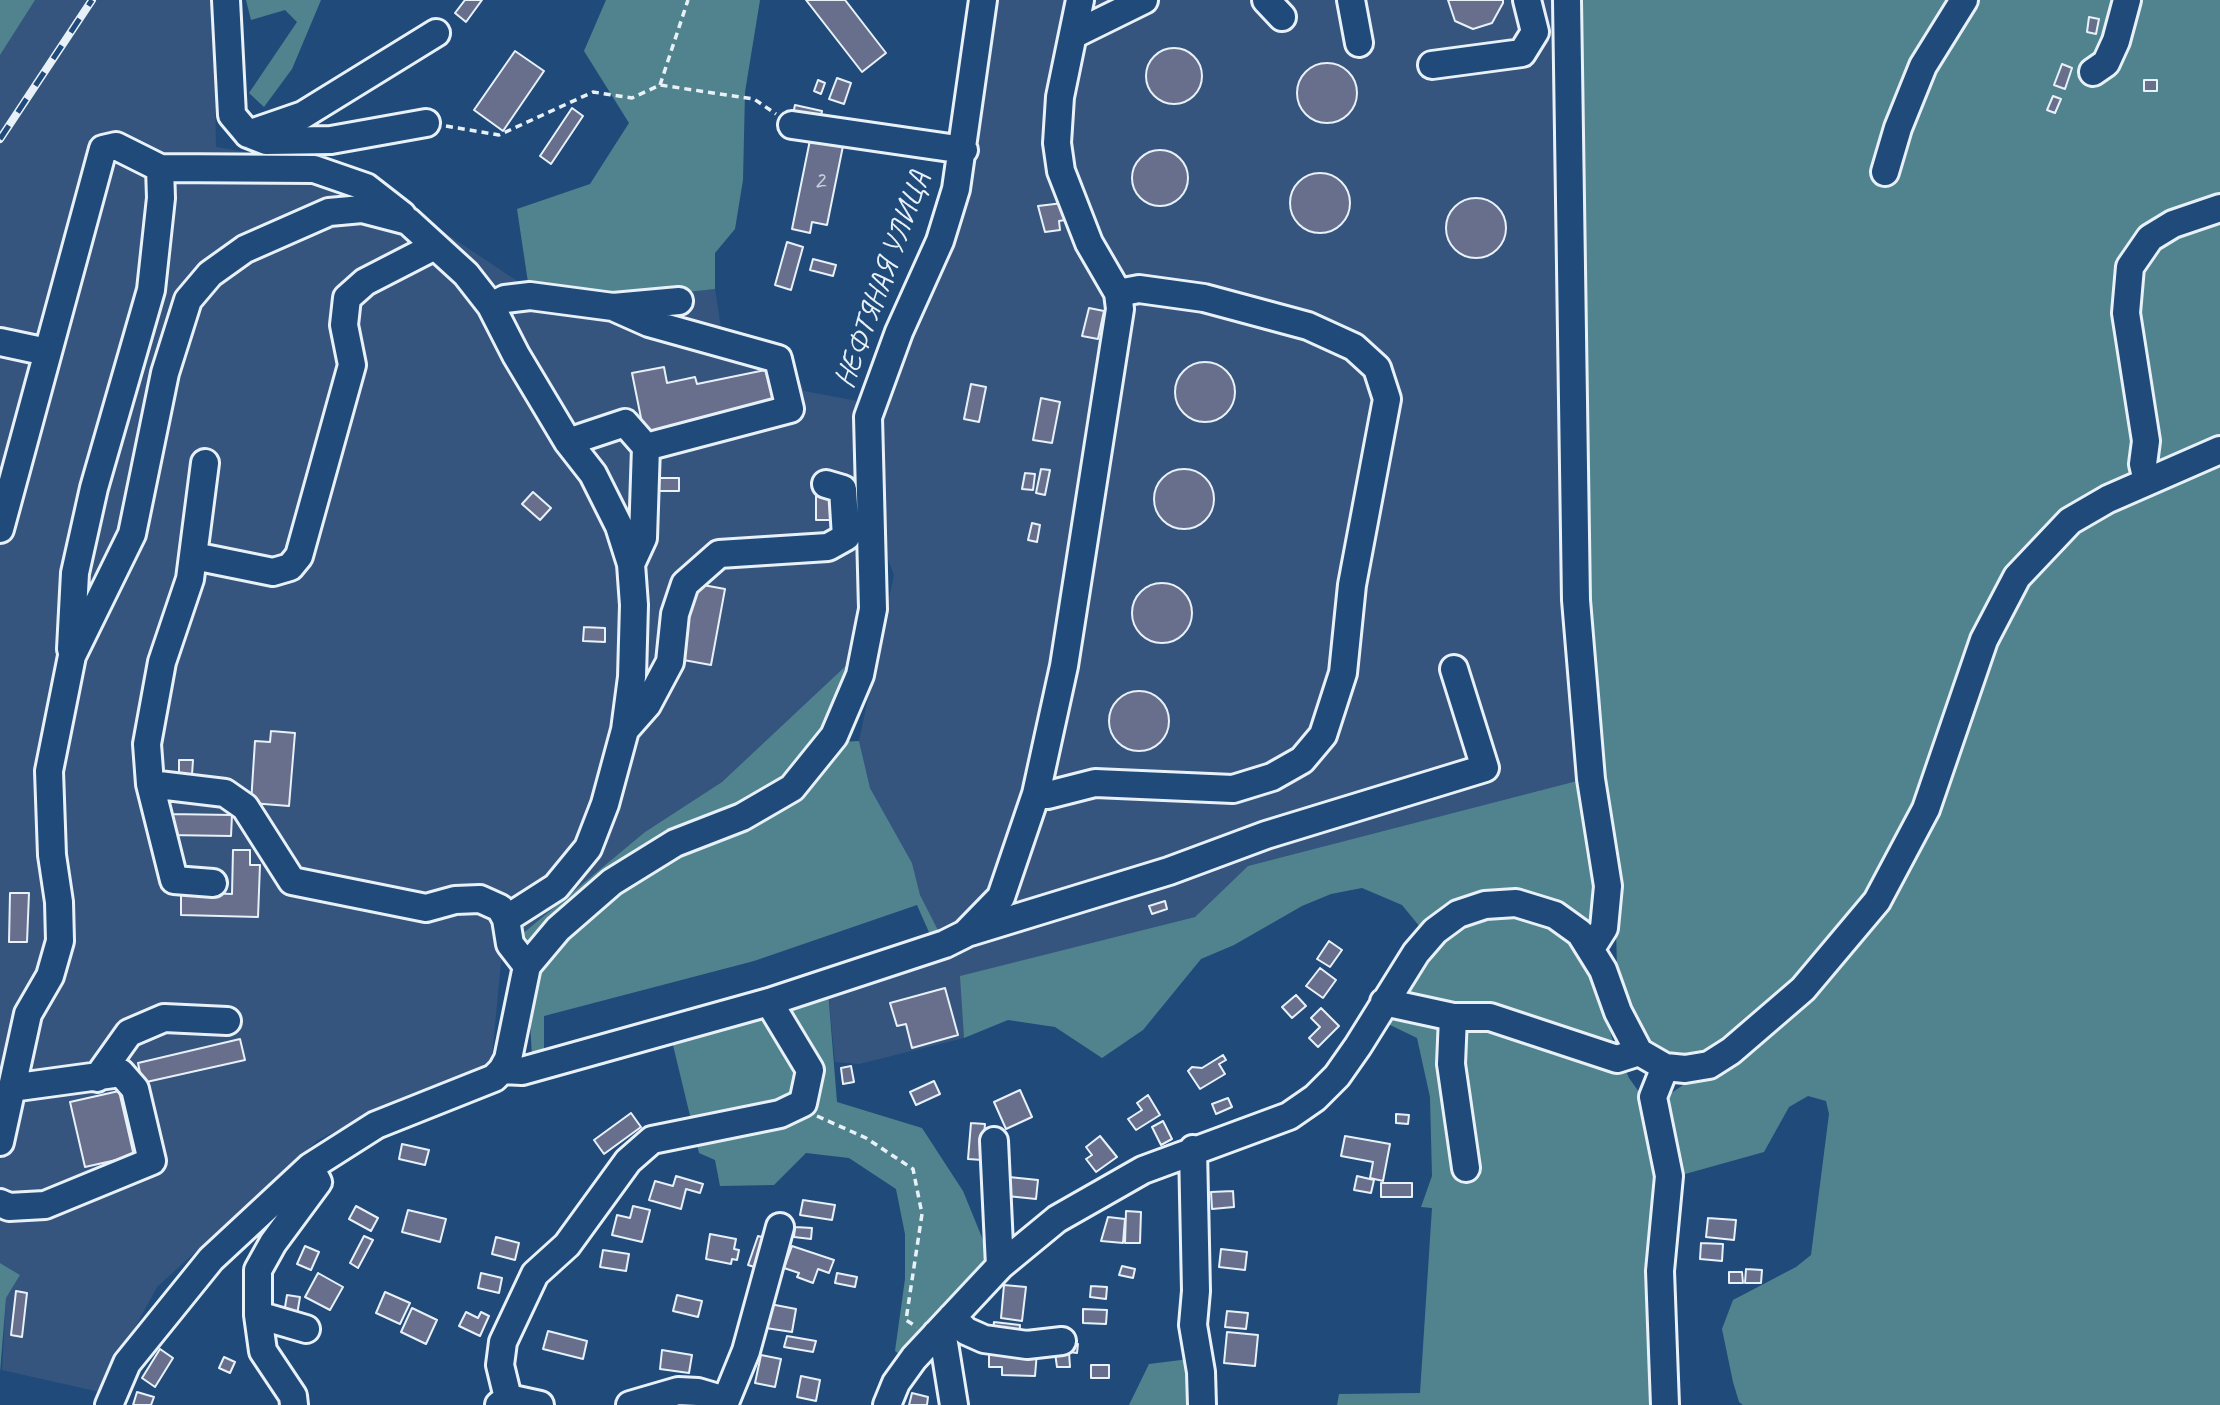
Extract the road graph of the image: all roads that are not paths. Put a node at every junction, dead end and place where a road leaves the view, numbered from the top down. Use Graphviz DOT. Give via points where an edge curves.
graph roads {
  1 [pos="226,0"];
  2 [pos="983,0"];
  3 [pos="1080,0"];
  4 [pos="1144,0"];
  5 [pos="1350,0"];
  6 [pos="1527,0"];
  7 [pos="1567,0"];
  8 [pos="1964,0"];
  9 [pos="2127,0"];
  10 [pos="436,33"];
  11 [pos="1073,35"];
  12 [pos="1359,43"];
  13 [pos="1432,65"];
  14 [pos="2093,72"];
  15 [pos="426,123"];
  16 [pos="792,125"];
  17 [pos="248,134"];
  18 [pos="964,150"];
  19 [pos="160,168"];
  20 [pos="1885,172"];
  21 [pos="2220,208"];
  22 [pos="408,221"];
  23 [pos="435,246"];
  24 [pos="1118,292"];
  25 [pos="679,300"];
  26 [pos="491,306"];
  27 [pos="613,307"];
  28 [pos="0,342"];
  29 [pos="47,352"];
  30 [pos="569,442"];
  31 [pos="646,447"];
  32 [pos="2220,450"];
  33 [pos="205,463"];
  34 [pos="2147,481"];
  35 [pos="826,484"];
  36 [pos="0,529"];
  37 [pos="194,556"];
  38 [pos="631,564"];
  39 [pos="72,656"];
  40 [pos="1454,669"];
  41 [pos="625,730"];
  42 [pos="150,784"];
  43 [pos="1036,794"];
  44 [pos="213,883"];
  45 [pos="506,919"];
  46 [pos="955,939"];
  47 [pos="1592,947"];
  48 [pos="527,966"];
  49 [pos="769,1002"];
  50 [pos="1384,1002"];
  51 [pos="1453,1017"];
  52 [pos="227,1021"];
  53 [pos="1639,1052"];
  54 [pos="1665,1066"];
  55 [pos="502,1070"];
  56 [pos="97,1078"];
  57 [pos="10,1088"];
  58 [pos="994,1141"];
  59 [pos="0,1142"];
  60 [pos="1193,1149"];
  61 [pos="310,1167"];
  62 [pos="1466,1168"];
  63 [pos="0,1203"];
  64 [pos="780,1227"];
  65 [pos="1000,1266"];
  66 [pos="258,1315"];
  67 [pos="944,1325"];
  68 [pos="306,1329"];
  69 [pos="1062,1341"];
  70 [pos="503,1402"];
  71 [pos="724,1403"];
  72 [pos="109,1405"];
  73 [pos="294,1405"];
  74 [pos="540,1405"];
  75 [pos="630,1405"];
  76 [pos="887,1405"];
  77 [pos="954,1405"];
  78 [pos="1202,1405"];
  79 [pos="1665,1405"];
  1 -- 17 [label="street" via="232,116"];
  2 -- 18 [label="street, НЕФТЯНАЯ УЛИЦА"];
  3 -- 11 [label="street"];
  4 -- 11 [label="street"];
  5 -- 12 [label="street"];
  6 -- 13 [label="street" via="1535,32 1522,53"];
  7 -- 47 [label="street" via="1576,600 1591,779 1608,886 1604,929"];
  8 -- 20 [label="street" via="1923,66"];
  9 -- 14 [label="street" via="2106,63"];
  10 -- 17 [label="street" via="303,115"];
  11 -- 24 [label="street" via="1060,97 1060,171 1089,243"];
  15 -- 17 [label="street" via="331,140 266,141"];
  16 -- 18 [label="street"];
  18 -- 48 [label="street, НЕФТЯНАЯ УЛИЦА" via="940,241 868,417 873,609 860,675 834,736 792,788 742,817 676,843 612,881 558,929"];
  19 -- 22 [label="street" via="314,169 366,187"];
  19 -- 29 [label="street" via="116,146 103,149"];
  19 -- 39 [label="street" via="151,290 94,488 75,573"];
  21 -- 34 [label="street" via="2173,224 2150,238 2130,267 2126,313 2146,441 2143,464"];
  22 -- 23 [label="street"];
  22 -- 39 [label="street" via="362,209 329,212 245,249 210,274 188,300 165,373 132,534"];
  23 -- 26 [label="street" via="466,274"];
  23 -- 37 [label="street" via="365,282 347,298 344,325 352,365 299,555 290,567 272,572"];
  24 -- 43 [label="street" via="1120,309 1064,666"];
  24 -- 43 [label="street" via="1139,289 1204,298 1308,326 1354,347 1377,368 1387,399 1352,585 1343,673 1323,735 1302,760 1272,777 1233,789 1095,783"];
  25 -- 27 [label="street"];
  26 -- 27 [label="street" via="530,296"];
  26 -- 30 [label="street"];
  27 -- 31 [label="street" via="649,323 778,359 790,409"];
  28 -- 29 [label="street"];
  29 -- 36 [label="street"];
  30 -- 31 [label="street" via="625,423"];
  30 -- 38 [label="street" via="593,474 619,526"];
  31 -- 38 [label="street" via="643,538"];
  32 -- 34 [label="street"];
  33 -- 37 [label="street"];
  34 -- 54 [label="street" via="2070,521 2017,577 1984,640 1926,810 1877,901 1803,989 1731,1051 1709,1065"];
  35 -- 41 [label="street" via="843,489 846,537 828,547 719,554 699,569 685,584 678,604 670,662 647,705"];
  37 -- 42 [label="street" via="180,615 162,662 147,744"];
  38 -- 41 [label="street" via="633,653"];
  39 -- 57 [label="street" via="49,771 60,941 50,976 28,1014"];
  40 -- 46 [label="street" via="1485,768"];
  41 -- 45 [label="street" via="588,848 556,887"];
  42 -- 44 [label="street" via="174,880"];
  42 -- 45 [label="street" via="225,793 245,807 292,881 426,908 456,900 480,900 500,908"];
  43 -- 46 [label="street" via="1000,897"];
  45 -- 48 [label="street" via="510,944"];
  46 -- 49 [label="street"];
  47 -- 50 [label="street" via="1555,915 1516,903 1485,905 1458,914 1435,931"];
  47 -- 53 [label="street"];
  48 -- 55 [label="street"];
  49 -- 55 [label="street" via="522,1071"];
  49 -- 70 [label="street" via="810,1070 803,1103 780,1114 652,1140 628,1161 567,1245 534,1274 503,1342"];
  50 -- 51 [label="street"];
  50 -- 60 [label="street" via="1337,1076 1315,1098 1289,1116"];
  51 -- 53 [label="street" via="1490,1017 1617,1059"];
  51 -- 62 [label="street" via="1451,1064"];
  52 -- 56 [label="street" via="164,1018 129,1033"];
  53 -- 54 [label="street"];
  54 -- 79 [label="street" via="1653,1097 1669,1176 1660,1271"];
  55 -- 61 [label="street" via="494,1078 376,1125"];
  56 -- 57 [label="street"];
  56 -- 63 [label="street" via="121,1073 135,1089 152,1161 46,1205 9,1207"];
  57 -- 59 [label="street"];
  58 -- 65 [label="street"];
  60 -- 65 [label="street" via="1096,1194"];
  60 -- 78 [label="street" via="1193,1325"];
  61 -- 66 [label="street" via="318,1182 258,1270"];
  61 -- 72 [label="street" via="211,1259 127,1363"];
  64 -- 71 [label="street" via="746,1351"];
  65 -- 67 [label="street"];
  66 -- 68 [label="street"];
  66 -- 73 [label="street" via="263,1351 293,1396"];
  67 -- 69 [label="street" via="984,1339 1027,1345"];
  67 -- 76 [label="street" via="896,1382"];
  67 -- 77 [label="street"];
  70 -- 74 [label="street"];
  71 -- 75 [label="street" via="698,1392 678,1391"];
}
